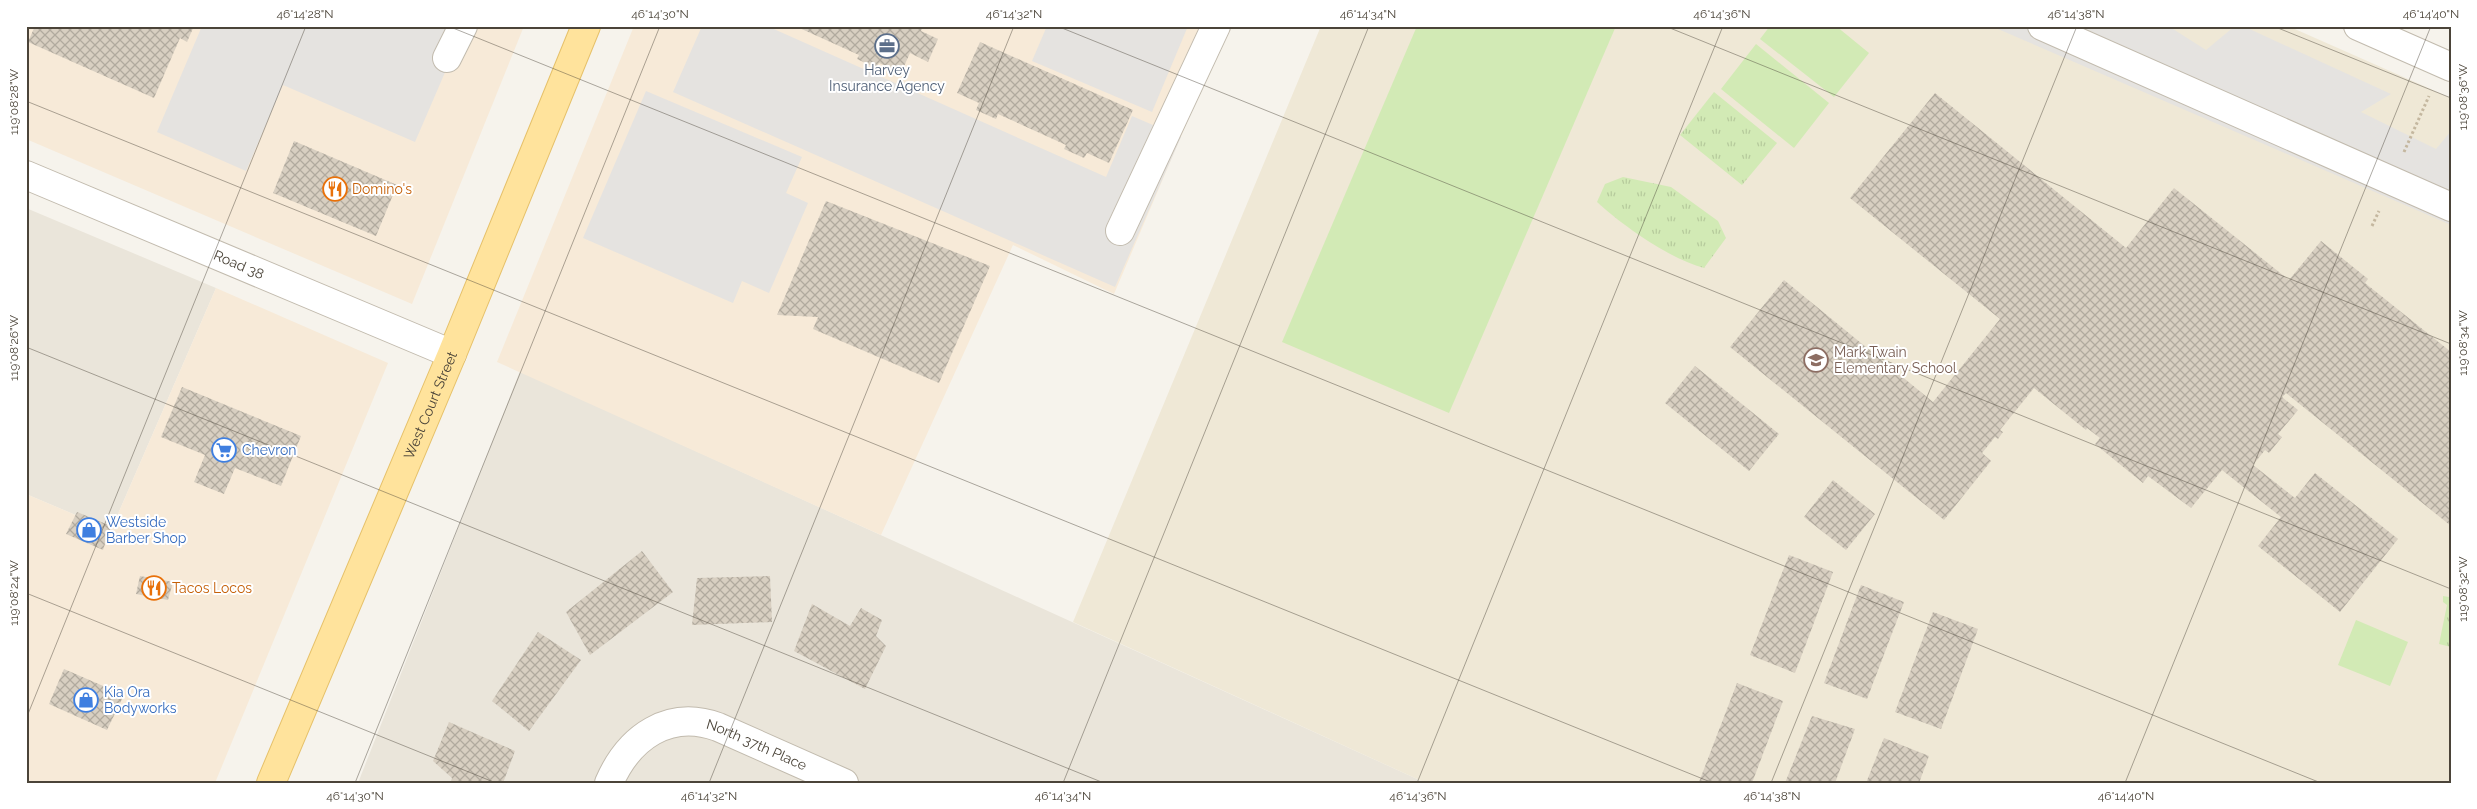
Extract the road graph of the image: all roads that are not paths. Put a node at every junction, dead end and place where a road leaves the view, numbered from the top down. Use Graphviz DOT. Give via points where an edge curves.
graph roads {
  1 [pos="463,26"];
  2 [pos="586,26"];
  3 [pos="1216,26"];
  4 [pos="2042,26"];
  5 [pos="2358,26"];
  6 [pos="447,58"];
  7 [pos="2451,68"];
  8 [pos="26,175"];
  9 [pos="2451,207"];
  10 [pos="1120,231"];
  11 [pos="452,354"];
  12 [pos="270,783"];
  13 [pos="609,783"];
  14 [pos="844,783"];
  1 -- 6 [label="street"];
  2 -- 11 [label="main road, West Court Street"];
  3 -- 10 [label="street"];
  4 -- 9 [label="street"];
  5 -- 7 [label="street"];
  8 -- 11 [label="street, Road 38"];
  11 -- 12 [label="main road, West Court Street"];
  13 -- 14 [label="street, North 37th Place" via="628,750 666,724 683,720 702,721"];
}
